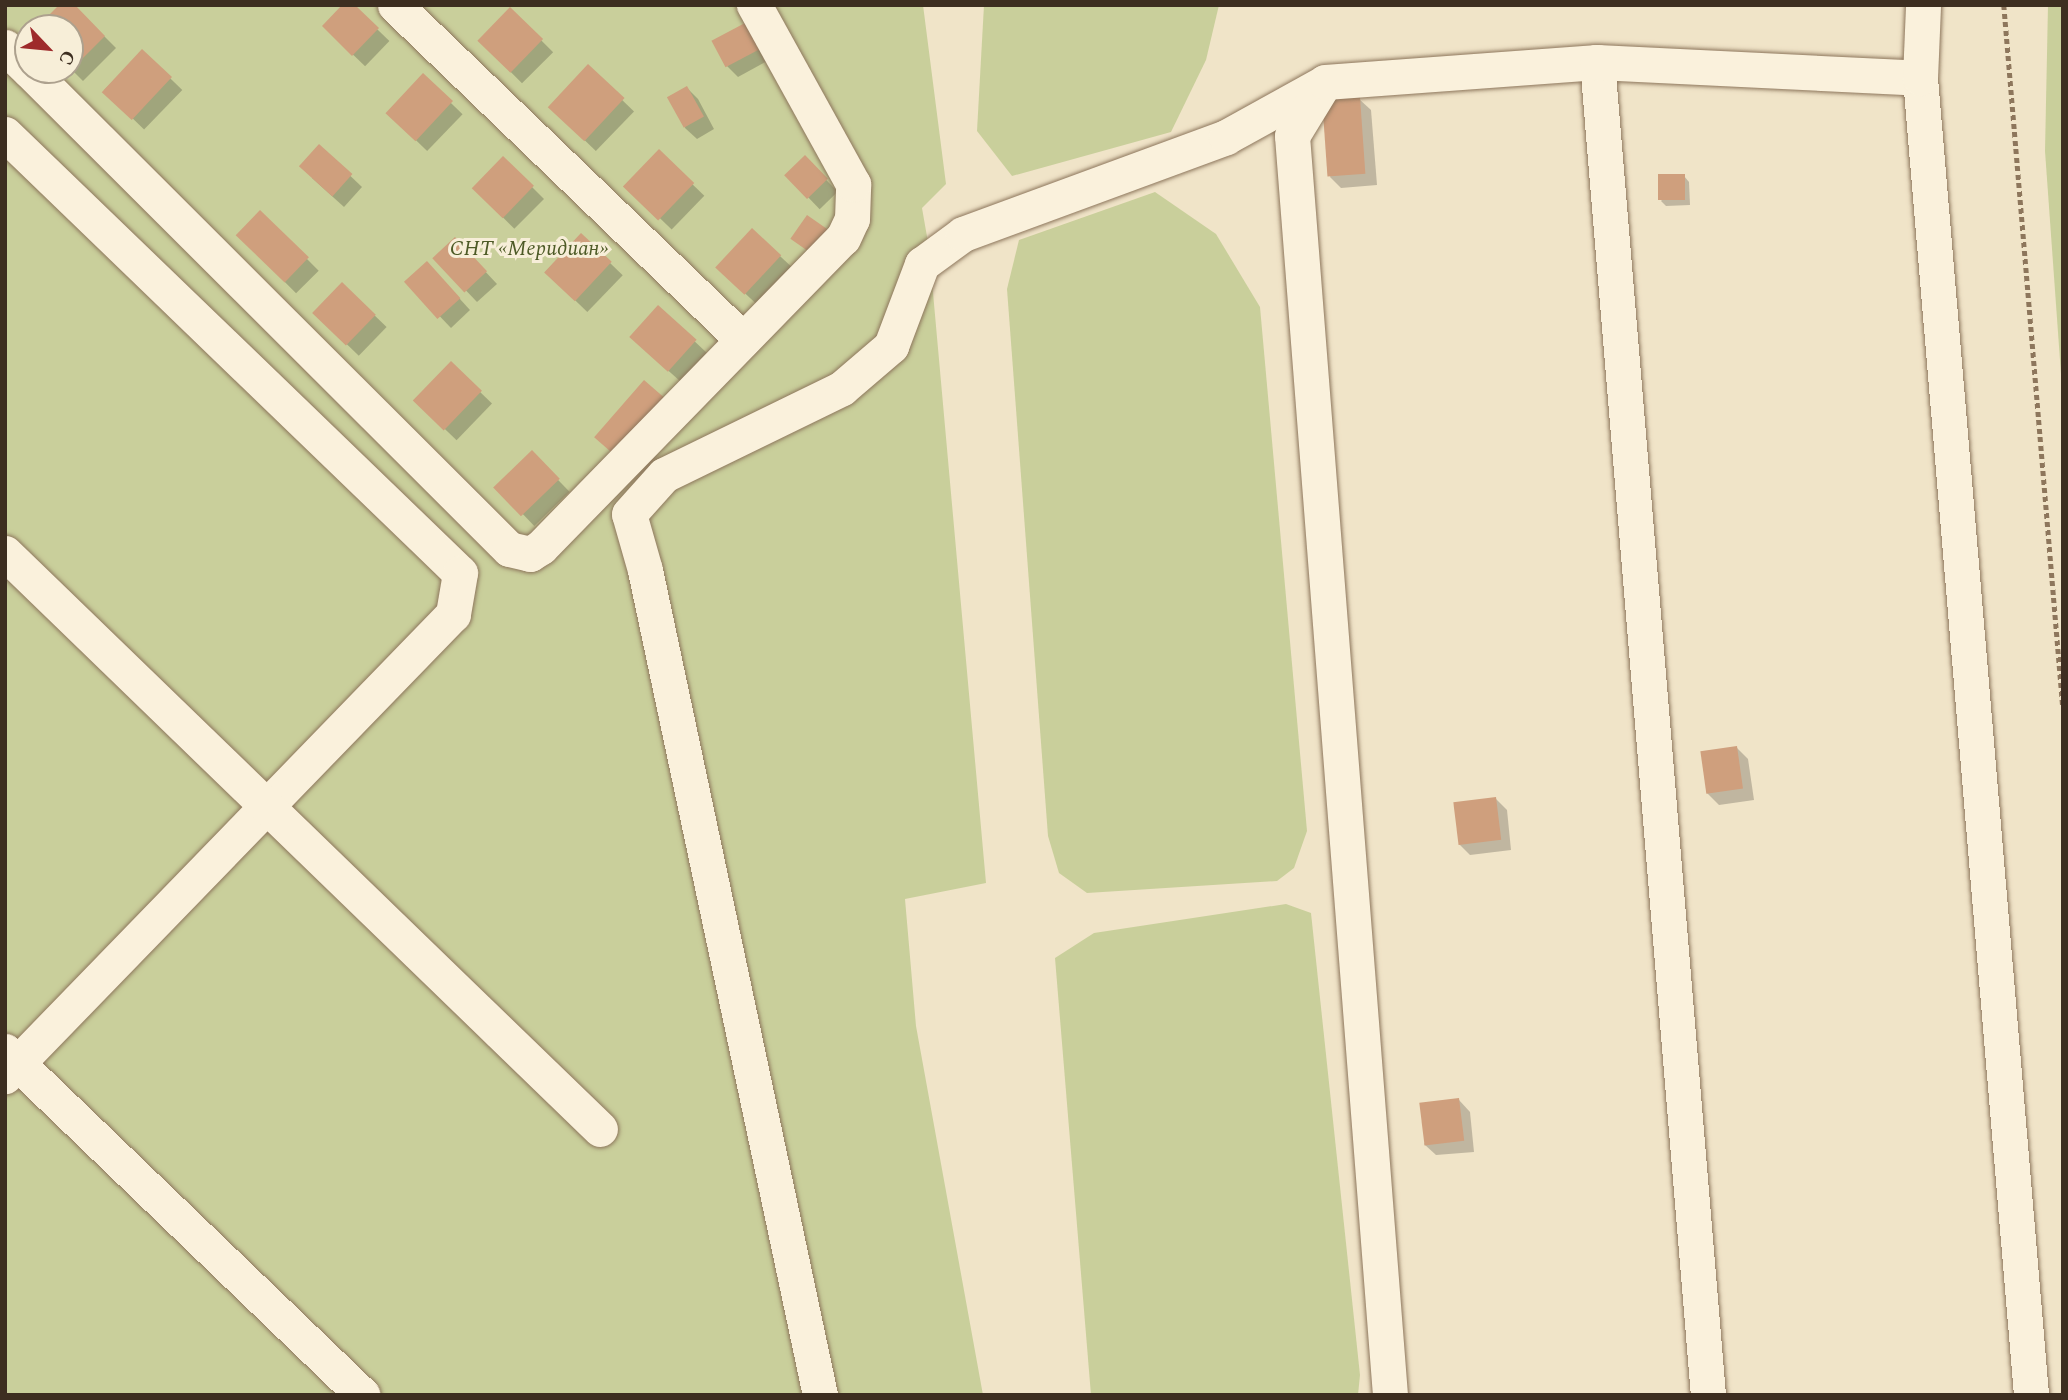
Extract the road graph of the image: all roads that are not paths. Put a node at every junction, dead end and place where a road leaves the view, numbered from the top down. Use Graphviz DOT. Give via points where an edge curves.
graph roads {
  1 [pos="395,5"];
  2 [pos="754,5"];
  3 [pos="1923,5"];
  4 [pos="1597,62"];
  5 [pos="1920,78"];
  6 [pos="1325,82"];
  7 [pos="42,84"];
  8 [pos="5,134"];
  9 [pos="743,340"];
  10 [pos="5,553"];
  11 [pos="266,807"];
  12 [pos="9,1063"];
  13 [pos="600,1129"];
  14 [pos="362,1395"];
  15 [pos="820,1395"];
  16 [pos="1390,1395"];
  17 [pos="1708,1395"];
  18 [pos="2031,1395"];
  1 -- 9 [label="street"];
  2 -- 9 [label="street" via="853,184 855,201 843,238"];
  3 -- 5 [label="street"];
  4 -- 5 [label="street"];
  4 -- 6 [label="street"];
  4 -- 17 [label="street"];
  5 -- 18 [label="street"];
  6 -- 15 [label="street" via="1226,136 963,234 922,264 891,346 852,380 664,475 629,514 645,570"];
  6 -- 16 [label="street" via="1292,136"];
  7 -- 9 [label="street" via="509,549 520,554 541,547"];
  8 -- 11 [label="street" via="460,573 453,614"];
  10 -- 11 [label="street"];
  11 -- 12 [label="street"];
  11 -- 13 [label="street"];
  12 -- 14 [label="street"];
}
